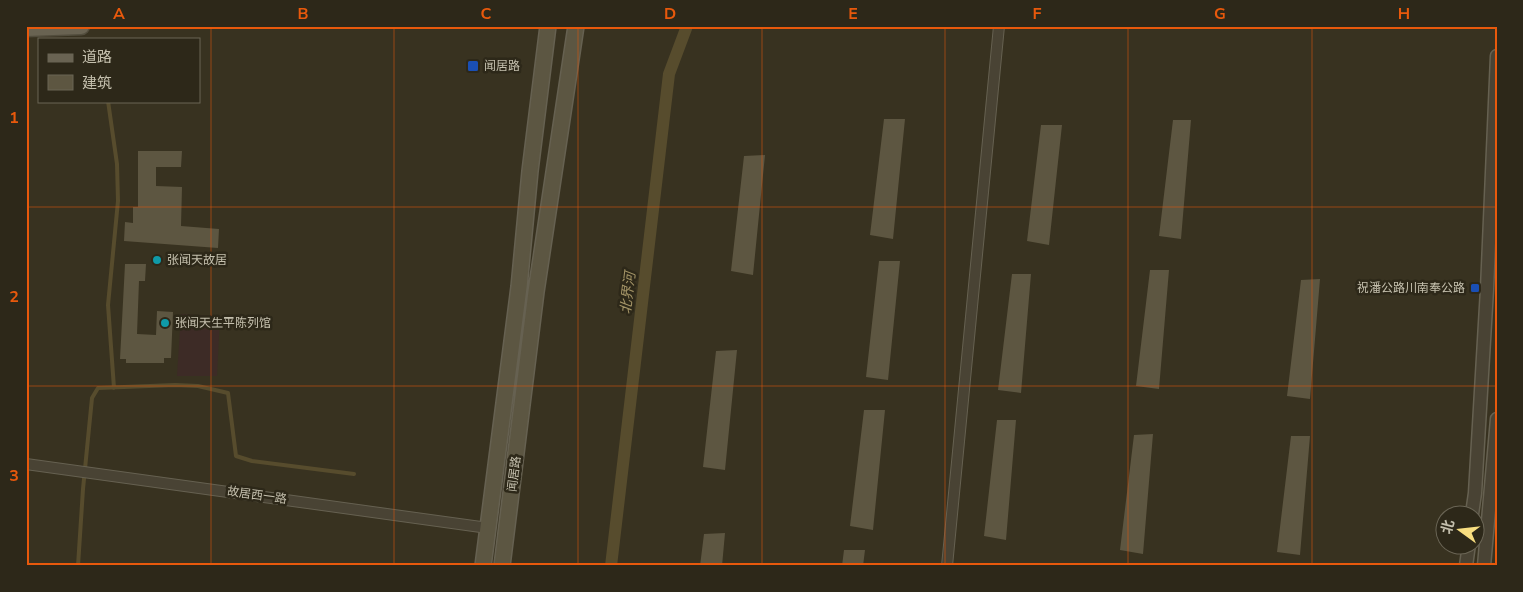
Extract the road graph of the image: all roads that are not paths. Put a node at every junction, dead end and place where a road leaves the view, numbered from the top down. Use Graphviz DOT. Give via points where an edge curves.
graph roads {
  1 [pos="81,26"];
  2 [pos="548,26"];
  3 [pos="576,26"];
  4 [pos="999,26"];
  5 [pos="26,28"];
  6 [pos="1497,56"];
  7 [pos="1497,419"];
  8 [pos="26,464"];
  9 [pos="1494,481"];
  10 [pos="1473,504"];
  11 [pos="488,528"];
  12 [pos="483,566"];
  13 [pos="502,566"];
  14 [pos="947,566"];
  15 [pos="1484,566"];
  1 -- 5 [label="main road"];
  2 -- 11 [label="main road"];
  3 -- 13 [label="main road, 闻居路" via="536,292"];
  4 -- 14 [label="street"];
  6 -- 10 [label="street"];
  7 -- 9 [label="street"];
  8 -- 11 [label="street, 故居西一路"];
  9 -- 15 [label="street"];
  11 -- 12 [label="main road"];
}
